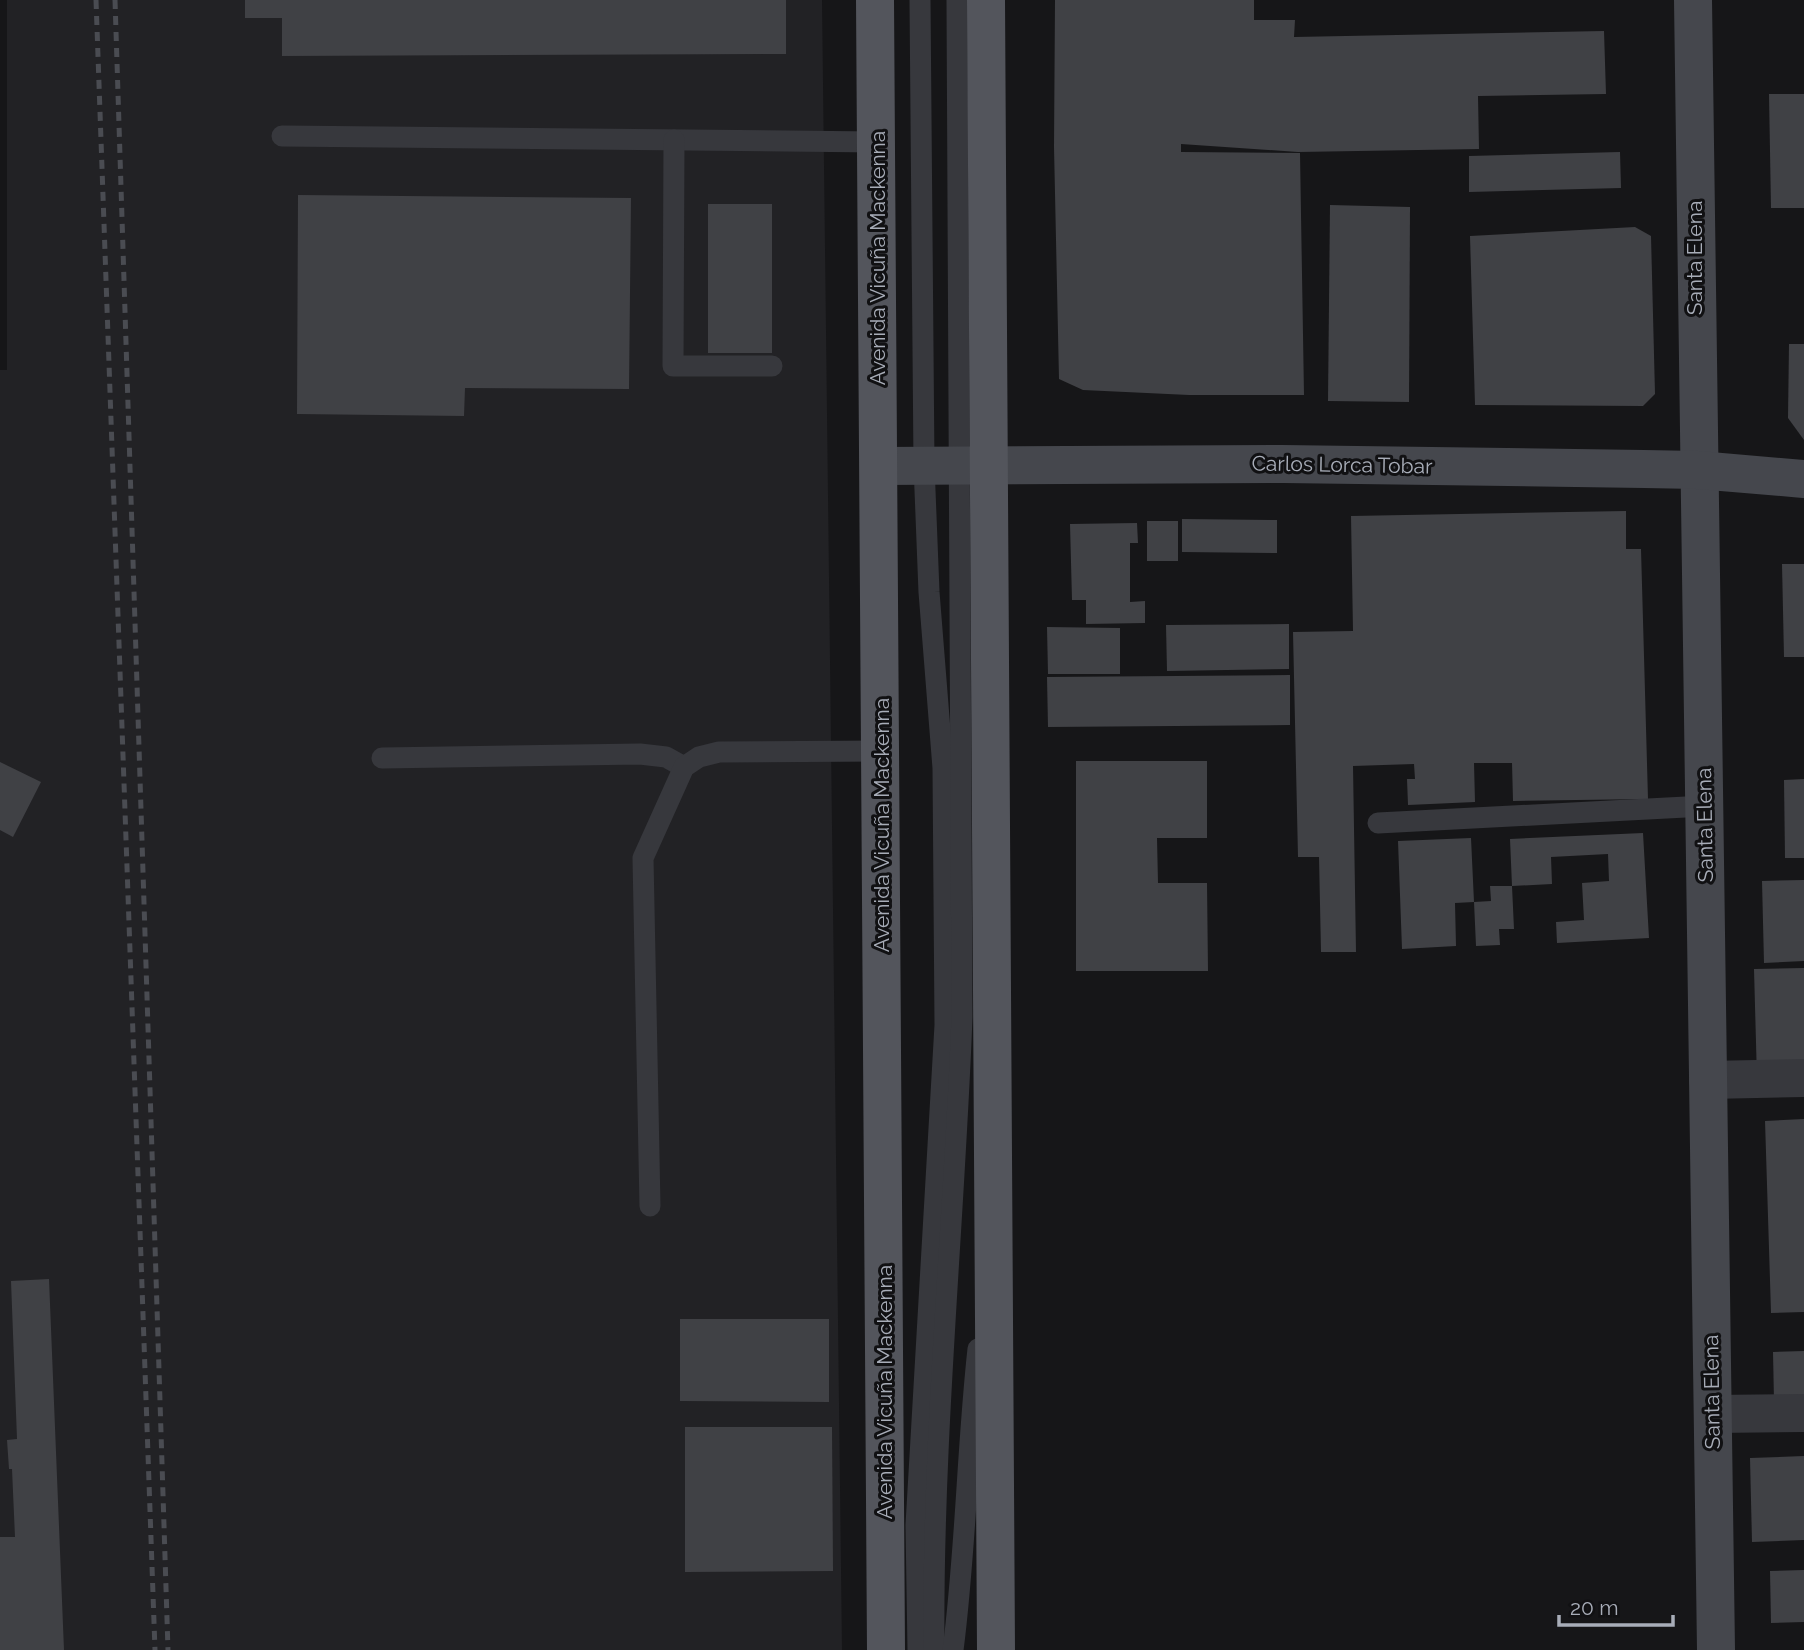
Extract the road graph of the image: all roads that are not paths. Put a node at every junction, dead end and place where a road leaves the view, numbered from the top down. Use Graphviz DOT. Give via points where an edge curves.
graph roads {
  1 [pos="875,0"];
  2 [pos="920,0"];
  3 [pos="957,0"];
  4 [pos="986,0"];
  5 [pos="1693,0"];
  6 [pos="282,136"];
  7 [pos="674,140"];
  8 [pos="877,142"];
  9 [pos="772,366"];
  10 [pos="879,466"];
  11 [pos="957,466"];
  12 [pos="1698,470"];
  13 [pos="1804,479"];
  14 [pos="882,751"];
  15 [pos="382,758"];
  16 [pos="684,767"];
  17 [pos="1705,806"];
  18 [pos="1378,822"];
  19 [pos="1804,1078"];
  20 [pos="1708,1080"];
  21 [pos="650,1206"];
  22 [pos="992,1254"];
  23 [pos="1713,1413"];
  24 [pos="1804,1413"];
  25 [pos="886,1650"];
  26 [pos="918,1650"];
  27 [pos="934,1650"];
  28 [pos="953,1650"];
  29 [pos="996,1650"];
  30 [pos="1716,1650"];
  1 -- 8 [label="main road, Avenida Vicuña Mackenna"];
  2 -- 11 [label="lane"];
  3 -- 11 [label="lane"];
  4 -- 11 [label="main road"];
  5 -- 12 [label="street, Santa Elena"];
  6 -- 7 [label="lane"];
  7 -- 8 [label="lane"];
  7 -- 9 [label="lane" via="673,366"];
  8 -- 10 [label="main road, Avenida Vicuña Mackenna"];
  10 -- 11 [label="street, Carlos Lorca Tobar"];
  10 -- 14 [label="main road, Avenida Vicuña Mackenna"];
  11 -- 12 [label="street, Carlos Lorca Tobar" via="1283,464"];
  11 -- 22 [label="main road"];
  11 -- 26 [label="lane" via="929,592 943,768 945,1025 916,1525"];
  11 -- 27 [label="lane" via="962,1017 941,1376"];
  12 -- 13 [label="street, Carlos Lorca Tobar"];
  12 -- 17 [label="street, Santa Elena"];
  14 -- 16 [label="lane" via="719,752"];
  14 -- 25 [label="main road, Avenida Vicuña Mackenna"];
  15 -- 16 [label="lane" via="640,754 666,757"];
  16 -- 21 [label="lane" via="643,858"];
  17 -- 18 [label="lane"];
  17 -- 20 [label="street, Santa Elena"];
  19 -- 20 [label="street"];
  20 -- 23 [label="street, Santa Elena"];
  22 -- 28 [label="lane" via="973,1394 963,1576"];
  22 -- 29 [label="main road"];
  23 -- 24 [label="street"];
  23 -- 30 [label="street, Santa Elena"];
}
